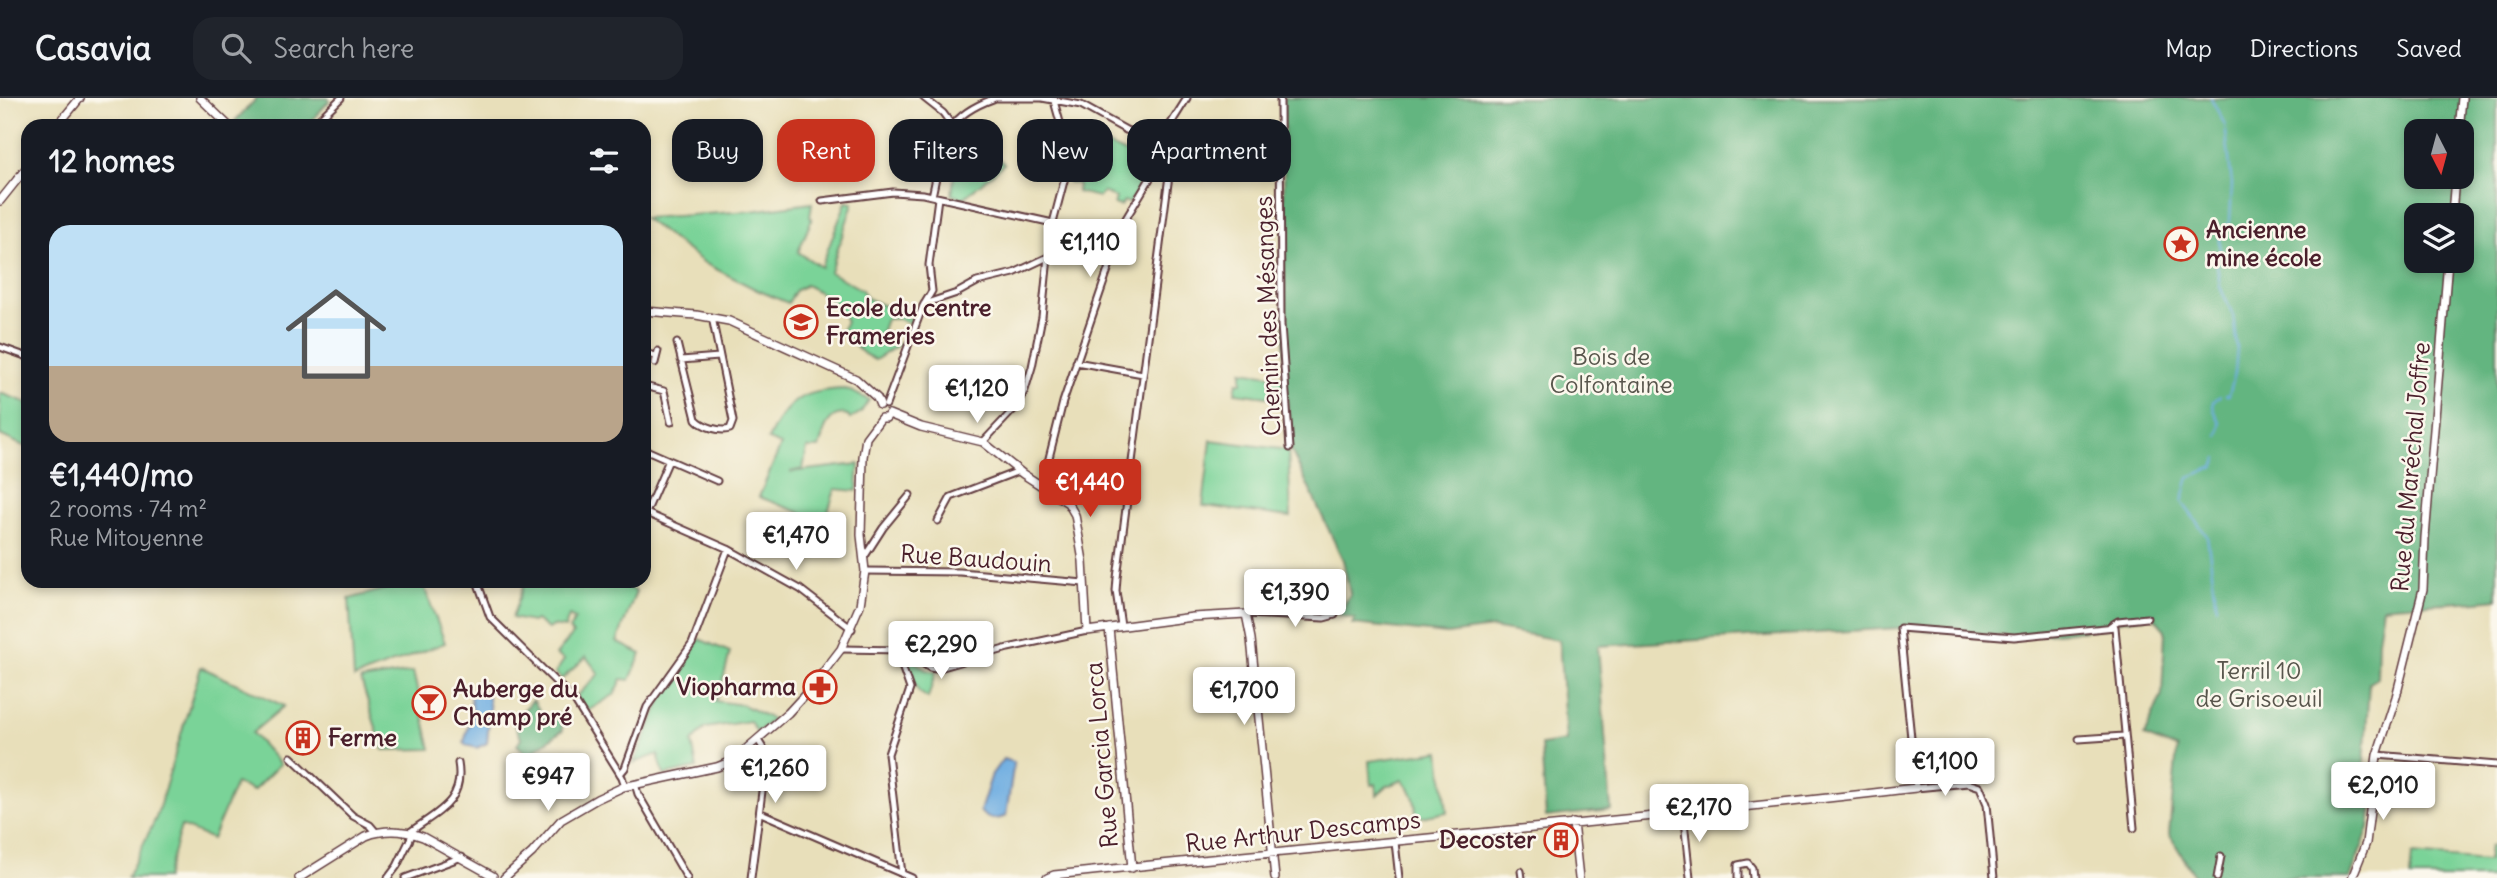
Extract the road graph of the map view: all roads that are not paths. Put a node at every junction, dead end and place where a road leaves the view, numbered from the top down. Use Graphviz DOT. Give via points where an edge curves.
graph roads {
  1 [pos="80,98"];
  2 [pos="200,98"];
  3 [pos="341,98"];
  4 [pos="924,98"];
  5 [pos="1032,98"];
  6 [pos="1042,98"];
  7 [pos="1187,98"];
  8 [pos="1280,98"];
  9 [pos="2462,98"];
  10 [pos="992,99"];
  11 [pos="335,101"];
  12 [pos="1054,101"];
  13 [pos="63,119"];
  14 [pos="222,119"];
  15 [pos="318,119"];
  16 [pos="947,119"];
  17 [pos="958,119"];
  18 [pos="1174,119"];
  19 [pos="1280,119"];
  20 [pos="2460,119"];
  21 [pos="1127,130"];
  22 [pos="21,175"];
  23 [pos="938,182"];
  24 [pos="1148,182"];
  25 [pos="1167,182"];
  26 [pos="1281,182"];
  27 [pos="935,197"];
  28 [pos="0,201"];
  29 [pos="822,201"];
  30 [pos="1053,223"];
  31 [pos="1053,247"];
  32 [pos="1048,257"];
  33 [pos="1110,262"];
  34 [pos="2447,273"];
  35 [pos="924,304"];
  36 [pos="651,312"];
  37 [pos="712,317"];
  38 [pos="677,343"];
  39 [pos="0,347"];
  40 [pos="21,354"];
  41 [pos="651,355"];
  42 [pos="656,356"];
  43 [pos="719,357"];
  44 [pos="681,360"];
  45 [pos="1076,362"];
  46 [pos="1143,374"];
  47 [pos="651,388"];
  48 [pos="883,405"];
  49 [pos="889,414"];
  50 [pos="881,418"];
  51 [pos="671,422"];
  52 [pos="983,442"];
  53 [pos="1290,448"];
  54 [pos="651,452"];
  55 [pos="669,460"];
  56 [pos="1019,471"];
  57 [pos="717,481"];
  58 [pos="1042,486"];
  59 [pos="910,495"];
  60 [pos="651,500"];
  61 [pos="651,516"];
  62 [pos="939,521"];
  63 [pos="725,548"];
  64 [pos="865,556"];
  65 [pos="865,570"];
  66 [pos="1084,583"];
  67 [pos="480,588"];
  68 [pos="1339,604"];
  69 [pos="1246,614"];
  70 [pos="2147,618"];
  71 [pos="1121,626"];
  72 [pos="1109,628"];
  73 [pos="2107,628"];
  74 [pos="852,629"];
  75 [pos="1087,631"];
  76 [pos="841,649"];
  77 [pos="896,649"];
  78 [pos="2124,736"];
  79 [pos="2078,739"];
  80 [pos="758,740"];
  81 [pos="2377,755"];
  82 [pos="291,757"];
  83 [pos="458,763"];
  84 [pos="2497,765"];
  85 [pos="620,774"];
  86 [pos="635,784"];
  87 [pos="625,786"];
  88 [pos="1916,788"];
  89 [pos="1683,812"];
  90 [pos="761,813"];
  91 [pos="1573,823"];
  92 [pos="2134,828"];
  93 [pos="376,832"];
  94 [pos="411,833"];
  95 [pos="1395,842"];
  96 [pos="1271,852"];
  97 [pos="2221,856"];
  98 [pos="462,857"];
  99 [pos="1132,868"];
  100 [pos="902,874"];
  101 [pos="499,877"];
  102 [pos="299,878"];
  103 [pos="388,878"];
  104 [pos="405,878"];
  105 [pos="687,878"];
  106 [pos="751,878"];
  107 [pos="912,878"];
  108 [pos="1047,878"];
  109 [pos="1133,878"];
  110 [pos="1275,878"];
  111 [pos="1399,878"];
  112 [pos="1579,878"];
  113 [pos="1690,878"];
  114 [pos="1738,878"];
  115 [pos="1753,878"];
  116 [pos="1994,878"];
  117 [pos="2217,878"];
  118 [pos="2352,878"];
  1 -- 13 [label="street"];
  2 -- 14 [label="street"];
  3 -- 11 [label="street"];
  4 -- 16 [label="street"];
  5 -- 6 [label="street"];
  5 -- 10 [label="street"];
  6 -- 12 [label="street"];
  7 -- 18 [label="street"];
  8 -- 19 [label="street, Chemin des Mésanges"];
  9 -- 20 [label="street"];
  10 -- 17 [label="street"];
  11 -- 15 [label="street"];
  12 -- 21 [label="street" via="1087,107"];
  12 -- 30 [label="street" via="1069,158"];
  22 -- 28 [label="street"];
  23 -- 27 [label="street"];
  24 -- 33 [label="street" via="1125,220"];
  25 -- 46 [label="street"];
  26 -- 53 [label="street, Chemin des Mésanges" via="1282,340"];
  27 -- 29 [label="street" via="893,192"];
  27 -- 30 [label="street"];
  27 -- 35 [label="street" via="929,265 932,291"];
  30 -- 31 [label="street"];
  31 -- 32 [label="street"];
  31 -- 33 [label="street"];
  32 -- 35 [label="street"];
  32 -- 52 [label="street" via="1042,317 1025,390 1016,407"];
  33 -- 45 [label="street"];
  34 -- 81 [label="street, Rue du Maréchal Joffre" via="2423,589 2391,718"];
  35 -- 48 [label="street"];
  36 -- 37 [label="street"];
  37 -- 43 [label="street"];
  37 -- 48 [label="street" via="856,379"];
  38 -- 44 [label="street"];
  39 -- 40 [label="street"];
  41 -- 42 [label="street"];
  43 -- 44 [label="street"];
  43 -- 44 [label="street" via="733,422 723,432 696,419"];
  45 -- 46 [label="street"];
  45 -- 58 [label="street"];
  46 -- 71 [label="street" via="1116,578"];
  47 -- 51 [label="street" via="664,391"];
  48 -- 49 [label="street"];
  48 -- 50 [label="street" via="876,413"];
  49 -- 50 [label="street"];
  49 -- 52 [label="street" via="920,427"];
  50 -- 64 [label="street" via="866,438 863,457 861,535"];
  52 -- 56 [label="street"];
  54 -- 55 [label="street"];
  55 -- 57 [label="street"];
  55 -- 60 [label="street"];
  56 -- 58 [label="street"];
  56 -- 62 [label="street" via="951,497"];
  58 -- 66 [label="street" via="1073,510"];
  59 -- 64 [label="street"];
  61 -- 63 [label="street"];
  63 -- 74 [label="street" via="800,589"];
  63 -- 85 [label="street" via="692,644 647,707"];
  64 -- 65 [label="street"];
  65 -- 66 [label="street, Rue Baudouin" via="960,572"];
  65 -- 74 [label="street"];
  66 -- 75 [label="street"];
  67 -- 85 [label="street" via="491,617 576,702"];
  68 -- 69 [label="street" via="1335,615 1318,618"];
  69 -- 71 [label="street"];
  69 -- 96 [label="street"];
  70 -- 73 [label="street" via="2118,621"];
  71 -- 72 [label="street"];
  72 -- 75 [label="street"];
  72 -- 99 [label="street, Rue Garcia Lorca"];
  73 -- 78 [label="street" via="2115,627"];
  73 -- 88 [label="street" via="2014,637 1900,628"];
  74 -- 76 [label="street"];
  75 -- 77 [label="street" via="936,669"];
  76 -- 77 [label="street"];
  76 -- 80 [label="street" via="796,705"];
  77 -- 100 [label="street" via="910,689 888,754"];
  78 -- 79 [label="street"];
  78 -- 92 [label="street"];
  80 -- 86 [label="street" via="726,764"];
  80 -- 90 [label="street" via="766,753"];
  81 -- 84 [label="street"];
  81 -- 118 [label="street, Rue du Maréchal Joffre" via="2366,843"];
  82 -- 93 [label="street"];
  83 -- 94 [label="street" via="460,775 450,802"];
  85 -- 87 [label="street"];
  86 -- 87 [label="street"];
  86 -- 105 [label="street"];
  87 -- 101 [label="street" via="566,816 532,853"];
  88 -- 89 [label="street, Rue Arthur Descamps"];
  88 -- 116 [label="street, Rue Arthur Descamps" via="1968,783 1980,787 1987,804"];
  89 -- 91 [label="street, Rue Arthur Descamps"];
  89 -- 113 [label="street"];
  90 -- 100 [label="street"];
  90 -- 106 [label="street"];
  91 -- 95 [label="street, Rue Arthur Descamps"];
  91 -- 112 [label="street"];
  93 -- 94 [label="street"];
  93 -- 102 [label="street"];
  94 -- 98 [label="street"];
  94 -- 103 [label="street"];
  95 -- 96 [label="street, Rue Arthur Descamps"];
  95 -- 111 [label="street"];
  96 -- 99 [label="street, Rue Arthur Descamps"];
  96 -- 110 [label="street"];
  97 -- 117 [label="street"];
  98 -- 101 [label="street"];
  98 -- 104 [label="street"];
  99 -- 108 [label="street, Rue Arthur Descamps"];
  99 -- 109 [label="street, Rue Garcia Lorca"];
  100 -- 107 [label="street"];
  114 -- 115 [label="street" via="1738,865 1748,863"];
}
